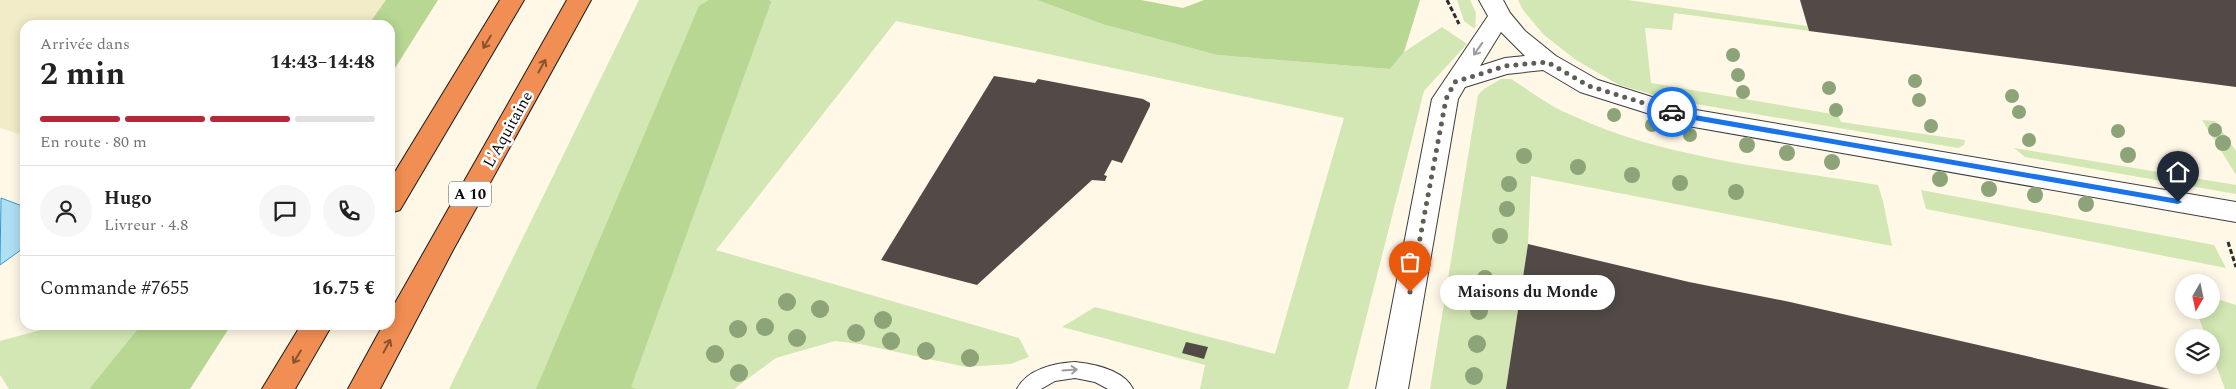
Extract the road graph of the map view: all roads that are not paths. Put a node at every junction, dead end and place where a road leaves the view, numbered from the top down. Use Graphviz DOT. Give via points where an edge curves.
graph roads {
  1 [pos="512,0"];
  2 [pos="579,0"];
  3 [pos="1495,8"];
  4 [pos="1547,62"];
  5 [pos="1455,82"];
  6 [pos="395,195"];
  7 [pos="2236,212"];
  8 [pos="314,330"];
  9 [pos="278,389"];
  10 [pos="364,389"];
  11 [pos="1027,389"];
  12 [pos="1123,389"];
  13 [pos="1392,389"];
  1 -- 6 [label="highway, one-way"];
  10 -- 2 [label="highway, L'Aquitaine / A 10, one-way"];
  3 -- 4 [label="street" via="1516,36"];
  3 -- 5 [label="street, one-way"];
  4 -- 5 [label="street" via="1505,66"];
  4 -- 7 [label="street" via="1589,86 1688,117"];
  5 -- 13 [label="street" via="1446,99"];
  8 -- 9 [label="highway, one-way"];
  11 -- 12 [label="lane, one-way" via="1042,377 1077,369 1095,372"];
}
